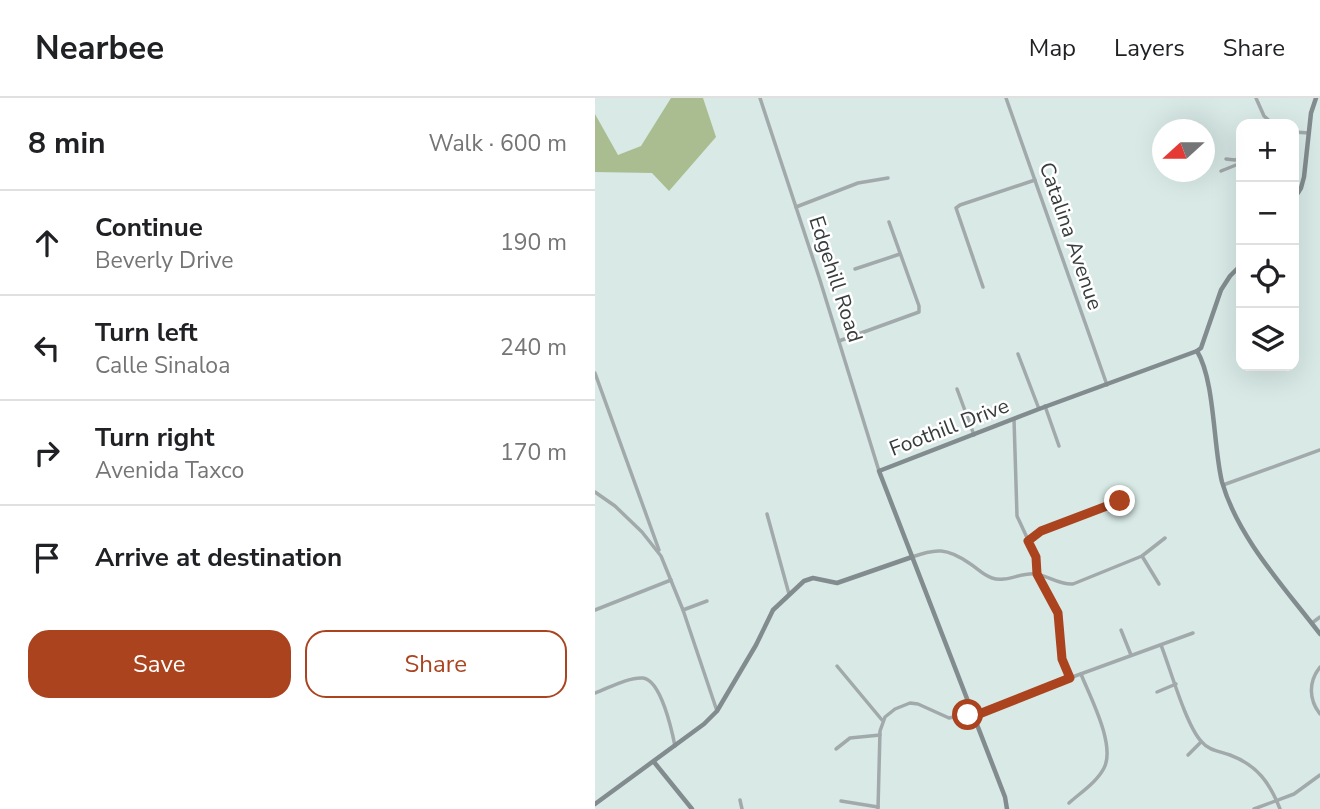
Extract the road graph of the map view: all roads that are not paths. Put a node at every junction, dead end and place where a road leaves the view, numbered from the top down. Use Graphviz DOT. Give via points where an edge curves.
graph roads {
  1 [pos="759,98"];
  2 [pos="1006,98"];
  3 [pos="1257,98"];
  4 [pos="1316,98"];
  5 [pos="1267,119"];
  6 [pos="1299,132"];
  7 [pos="1309,133"];
  8 [pos="1226,159"];
  9 [pos="1236,160"];
  10 [pos="1236,164"];
  11 [pos="1221,171"];
  12 [pos="888,178"];
  13 [pos="1035,180"];
  14 [pos="1299,191"];
  15 [pos="796,207"];
  16 [pos="889,222"];
  17 [pos="900,254"];
  18 [pos="855,269"];
  19 [pos="1236,270"];
  20 [pos="982,287"];
  21 [pos="839,341"];
  22 [pos="1197,351"];
  23 [pos="1018,355"];
  24 [pos="595,373"];
  25 [pos="1107,385"];
  26 [pos="957,389"];
  27 [pos="1045,406"];
  28 [pos="1039,409"];
  29 [pos="1014,418"];
  30 [pos="974,435"];
  31 [pos="1059,446"];
  32 [pos="1320,450"];
  33 [pos="879,471"];
  34 [pos="1223,485"];
  35 [pos="595,492"];
  36 [pos="1120,501"];
  37 [pos="767,514"];
  38 [pos="1165,538"];
  39 [pos="1028,541"];
  40 [pos="661,556"];
  41 [pos="1142,556"];
  42 [pos="912,557"];
  43 [pos="1037,574"];
  44 [pos="671,580"];
  45 [pos="1159,584"];
  46 [pos="789,594"];
  47 [pos="707,601"];
  48 [pos="595,610"];
  49 [pos="683,610"];
  50 [pos="1320,617"];
  51 [pos="1312,623"];
  52 [pos="1121,630"];
  53 [pos="1193,633"];
  54 [pos="1320,634"];
  55 [pos="1161,645"];
  56 [pos="1131,655"];
  57 [pos="837,667"];
  58 [pos="1320,667"];
  59 [pos="1081,674"];
  60 [pos="1070,678"];
  61 [pos="1176,684"];
  62 [pos="1157,692"];
  63 [pos="595,693"];
  64 [pos="717,711"];
  65 [pos="973,715"];
  66 [pos="1320,715"];
  67 [pos="882,720"];
  68 [pos="880,735"];
  69 [pos="1201,742"];
  70 [pos="675,746"];
  71 [pos="836,749"];
  72 [pos="1188,755"];
  73 [pos="653,762"];
  74 [pos="1320,775"];
  75 [pos="740,800"];
  76 [pos="841,801"];
  77 [pos="1277,801"];
  78 [pos="1069,803"];
  79 [pos="595,804"];
  80 [pos="878,808"];
  81 [pos="692,809"];
  82 [pos="742,809"];
  83 [pos="1007,809"];
  84 [pos="1254,809"];
  85 [pos="1280,809"];
  1 -- 15 [label="street, Edgehill Road"];
  2 -- 13 [label="street, Catalina Avenue"];
  3 -- 5 [label="street"];
  4 -- 7 [label="street"];
  6 -- 7 [label="street"];
  7 -- 14 [label="street"];
  8 -- 9 [label="street"];
  10 -- 11 [label="street"];
  12 -- 15 [label="street" via="858,183"];
  13 -- 20 [label="street" via="956,208"];
  13 -- 25 [label="street, Catalina Avenue"];
  15 -- 21 [label="street, Edgehill Road"];
  16 -- 17 [label="street"];
  17 -- 18 [label="street"];
  17 -- 21 [label="street" via="919,312"];
  19 -- 22 [label="street" via="1221,290"];
  21 -- 33 [label="street, Edgehill Road"];
  22 -- 25 [label="street, Foothill Drive"];
  22 -- 34 [label="street" via="1205,368"];
  23 -- 28 [label="street"];
  24 -- 40 [label="street"];
  25 -- 27 [label="street, Foothill Drive"];
  26 -- 30 [label="street"];
  27 -- 28 [label="street, Foothill Drive"];
  27 -- 31 [label="street"];
  28 -- 29 [label="street, Foothill Drive"];
  29 -- 30 [label="street, Foothill Drive"];
  29 -- 39 [label="street" via="1016,509"];
  30 -- 33 [label="street, Foothill Drive"];
  32 -- 34 [label="street"];
  33 -- 42 [label="street, Foothill Drive"];
  34 -- 51 [label="street" via="1245,534"];
  35 -- 40 [label="street" via="615,506"];
  36 -- 39 [label="street" via="1041,531"];
  37 -- 46 [label="street"];
  38 -- 41 [label="street"];
  39 -- 43 [label="street" via="1036,557"];
  40 -- 44 [label="street"];
  41 -- 43 [label="street" via="1073,584"];
  41 -- 45 [label="street"];
  42 -- 43 [label="street" via="930,550 944,551 999,580"];
  42 -- 46 [label="street" via="837,583 813,578"];
  42 -- 65 [label="street, Foothill Drive"];
  43 -- 60 [label="street" via="1058,613 1062,659"];
  44 -- 48 [label="street"];
  44 -- 49 [label="street"];
  46 -- 64 [label="street" via="773,610"];
  47 -- 49 [label="street"];
  49 -- 64 [label="street"];
  50 -- 51 [label="street"];
  51 -- 54 [label="street"];
  52 -- 56 [label="street"];
  53 -- 55 [label="street"];
  55 -- 56 [label="street"];
  55 -- 61 [label="street"];
  56 -- 59 [label="street"];
  57 -- 67 [label="street"];
  58 -- 66 [label="street" via="1311,694"];
  59 -- 60 [label="street"];
  59 -- 78 [label="street" via="1106,740 1108,761 1100,775"];
  60 -- 65 [label="street"];
  61 -- 62 [label="street"];
  61 -- 69 [label="street"];
  63 -- 70 [label="street" via="648,680 658,691"];
  64 -- 70 [label="street"];
  65 -- 67 [label="street" via="949,718 910,703"];
  65 -- 83 [label="street, Foothill Drive"];
  67 -- 68 [label="street"];
  68 -- 71 [label="street" via="850,737"];
  68 -- 80 [label="street"];
  69 -- 72 [label="street"];
  69 -- 77 [label="street" via="1259,773"];
  70 -- 73 [label="street"];
  73 -- 79 [label="street"];
  73 -- 81 [label="street"];
  74 -- 77 [label="street"];
  75 -- 82 [label="street"];
  76 -- 80 [label="street"];
  77 -- 84 [label="street"];
  77 -- 85 [label="street"];
}
